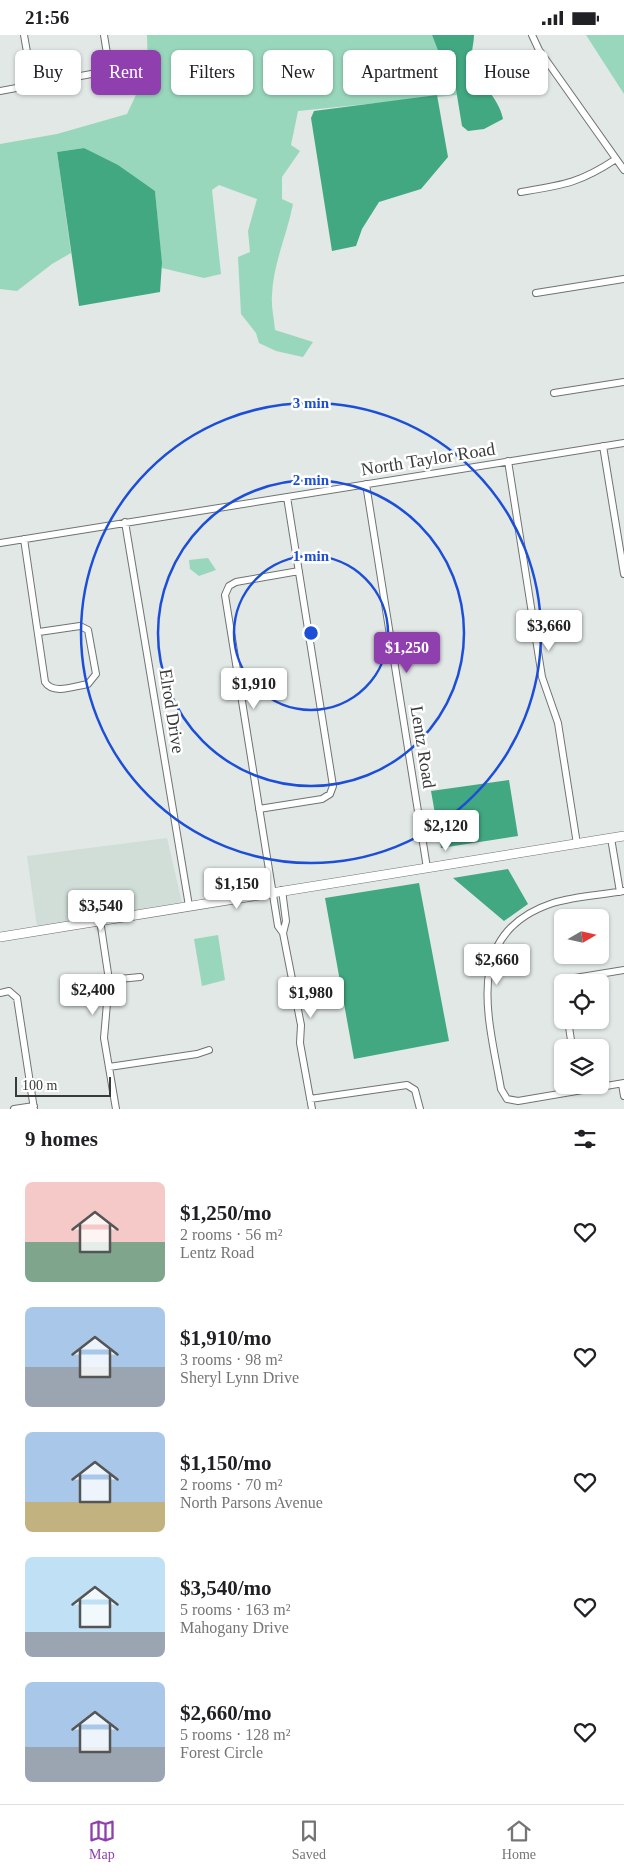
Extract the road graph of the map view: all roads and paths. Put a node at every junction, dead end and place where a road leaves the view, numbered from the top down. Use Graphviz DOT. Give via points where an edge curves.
graph roads {
  1 [pos="24,35"];
  2 [pos="104,35"];
  3 [pos="532,35"];
  4 [pos="27,50"];
  5 [pos="81,76"];
  6 [pos="15,88"];
  7 [pos="0,91"];
  8 [pos="616,159"];
  9 [pos="624,170"];
  10 [pos="521,192"];
  11 [pos="624,279"];
  12 [pos="536,293"];
  13 [pos="624,382"];
  14 [pos="554,393"];
  15 [pos="624,443"];
  16 [pos="603,446"];
  17 [pos="508,461"];
  18 [pos="366,484"];
  19 [pos="287,497"];
  20 [pos="125,522"];
  21 [pos="24,539"];
  22 [pos="0,543"];
  23 [pos="299,571"];
  24 [pos="624,574"];
  25 [pos="39,632"];
  26 [pos="259,809"];
  27 [pos="611,838"];
  28 [pos="624,838"];
  29 [pos="577,844"];
  30 [pos="427,868"];
  31 [pos="282,890"];
  32 [pos="272,892"];
  33 [pos="622,892"];
  34 [pos="188,906"];
  35 [pos="100,920"];
  36 [pos="283,933"];
  37 [pos="0,937"];
  38 [pos="624,970"];
  39 [pos="600,974"];
  40 [pos="140,977"];
  41 [pos="109,979"];
  42 [pos="0,993"];
  43 [pos="209,1049"];
  44 [pos="109,1067"];
  45 [pos="623,1084"];
  46 [pos="609,1085"];
  47 [pos="554,1093"];
  48 [pos="624,1096"];
  49 [pos="310,1099"];
  50 [pos="34,1107"];
  51 [pos="14,1109"];
  52 [pos="116,1109"];
  53 [pos="312,1109"];
  54 [pos="420,1109"];
  1 -- 4 [label="street"];
  2 -- 5 [label="street" via="108,61 102,72"];
  3 -- 8 [label="street" via="539,50"];
  6 -- 7 [label="street"];
  8 -- 9 [label="street"];
  8 -- 10 [label="street" via="574,183"];
  11 -- 12 [label="street"];
  13 -- 14 [label="street"];
  15 -- 16 [label="street, North Taylor Road"];
  16 -- 17 [label="street, North Taylor Road"];
  16 -- 24 [label="street"];
  17 -- 18 [label="street, North Taylor Road"];
  17 -- 29 [label="street" via="542,677 558,723"];
  18 -- 19 [label="street, North Taylor Road"];
  18 -- 30 [label="street, Lentz Road"];
  19 -- 20 [label="street, North Taylor Road"];
  19 -- 23 [label="street"];
  20 -- 21 [label="street, North Taylor Road"];
  20 -- 34 [label="street, Elrod Drive"];
  21 -- 22 [label="street, North Taylor Road"];
  21 -- 25 [label="street"];
  23 -- 26 [label="street" via="236,582 229,586 225,595"];
  23 -- 26 [label="street" via="332,790 322,799"];
  25 -- 25 [label="street" via="48,686 55,689 92,681 96,673 88,631 80,626"];
  26 -- 32 [label="street"];
  27 -- 28 [label="main road"];
  27 -- 29 [label="main road"];
  27 -- 33 [label="street"];
  29 -- 30 [label="main road"];
  30 -- 31 [label="main road"];
  31 -- 32 [label="main road"];
  31 -- 36 [label="street" via="286,921"];
  32 -- 34 [label="main road"];
  32 -- 36 [label="street" via="278,926"];
  33 -- 47 [label="street" via="555,902 528,915 499,944 488,971 486,1003 504,1095 518,1101"];
  34 -- 35 [label="main road"];
  35 -- 37 [label="main road"];
  35 -- 41 [label="street"];
  36 -- 49 [label="street" via="301,1025 300,1043"];
  38 -- 39 [label="street"];
  40 -- 41 [label="street"];
  41 -- 44 [label="street" via="103,1023"];
  42 -- 50 [label="street" via="9,991 17,998"];
  43 -- 44 [label="street" via="197,1054"];
  44 -- 52 [label="street"];
  45 -- 46 [label="street"];
  45 -- 48 [label="street"];
  49 -- 53 [label="street"];
  49 -- 54 [label="street" via="402,1085 415,1089"];
  50 -- 51 [label="street"];
}
